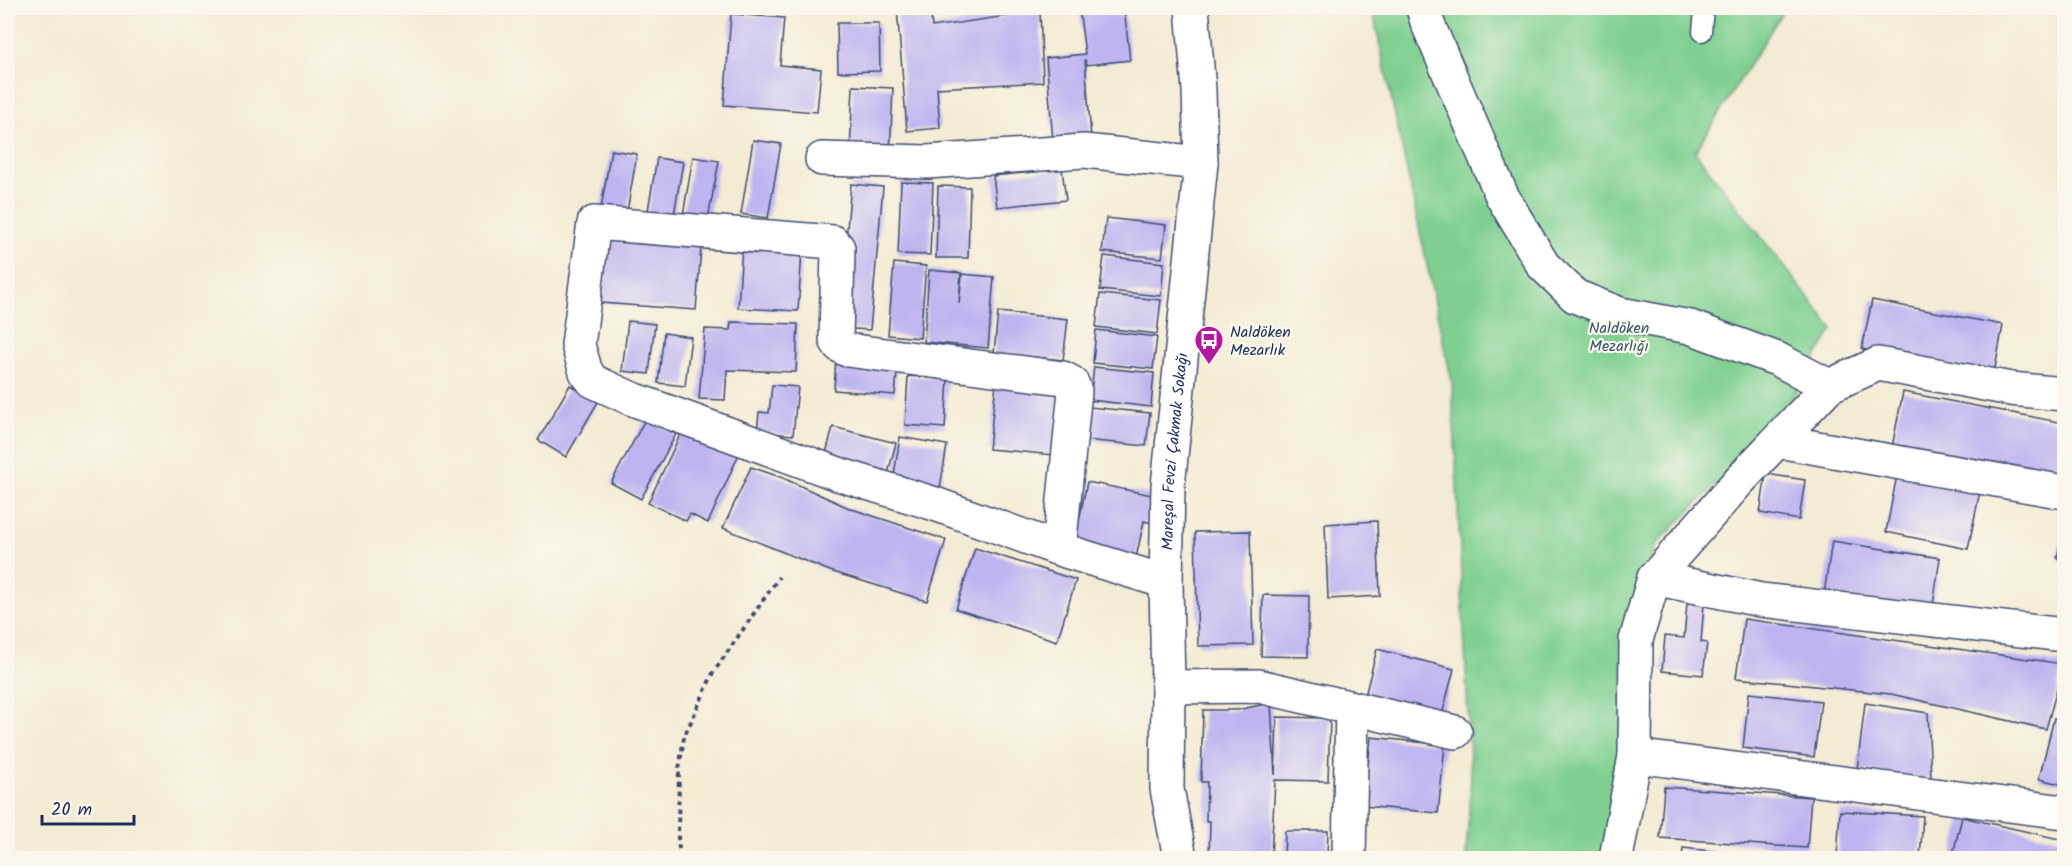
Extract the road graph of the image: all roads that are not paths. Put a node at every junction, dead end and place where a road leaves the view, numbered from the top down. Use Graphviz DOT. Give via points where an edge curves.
graph roads {
  1 [pos="1192,8"];
  2 [pos="1423,8"];
  3 [pos="1704,8"];
  4 [pos="1702,32"];
  5 [pos="822,159"];
  6 [pos="1201,163"];
  7 [pos="1829,386"];
  8 [pos="2064,394"];
  9 [pos="1778,441"];
  10 [pos="2064,492"];
  11 [pos="1059,549"];
  12 [pos="1654,578"];
  13 [pos="1166,582"];
  14 [pos="2064,635"];
  15 [pos="1168,687"];
  16 [pos="1352,708"];
  17 [pos="1455,732"];
  18 [pos="1635,756"];
  19 [pos="2064,812"];
  20 [pos="1180,858"];
  21 [pos="1349,858"];
  22 [pos="1616,858"];
  1 -- 6 [label="street, Mareşal Fevzi Çakmak Sokağı"];
  2 -- 7 [label="street" via="1502,196 1543,265 1575,296 1620,314 1690,327 1777,359"];
  3 -- 4 [label="lane"];
  5 -- 6 [label="street" via="927,162 1084,151"];
  6 -- 13 [label="street, Mareşal Fevzi Çakmak Sokağı" via="1168,486"];
  7 -- 8 [label="street" via="1878,364 2011,389"];
  7 -- 9 [label="street"];
  9 -- 10 [label="street"];
  9 -- 12 [label="street"];
  11 -- 11 [label="street" via="817,467 594,381 586,372 578,345 594,223 833,242 838,248 836,340 840,346 1063,378 1072,383 1075,391"];
  11 -- 13 [label="street"];
  12 -- 14 [label="street" via="1761,600"];
  12 -- 18 [label="street" via="1636,640"];
  13 -- 15 [label="street, Mareşal Fevzi Çakmak Sokağı"];
  15 -- 16 [label="street" via="1259,686"];
  15 -- 20 [label="street, Mareşal Fevzi Çakmak Sokağı" via="1167,789"];
  16 -- 17 [label="street"];
  16 -- 21 [label="street"];
  18 -- 19 [label="street"];
  18 -- 22 [label="street"];
}
